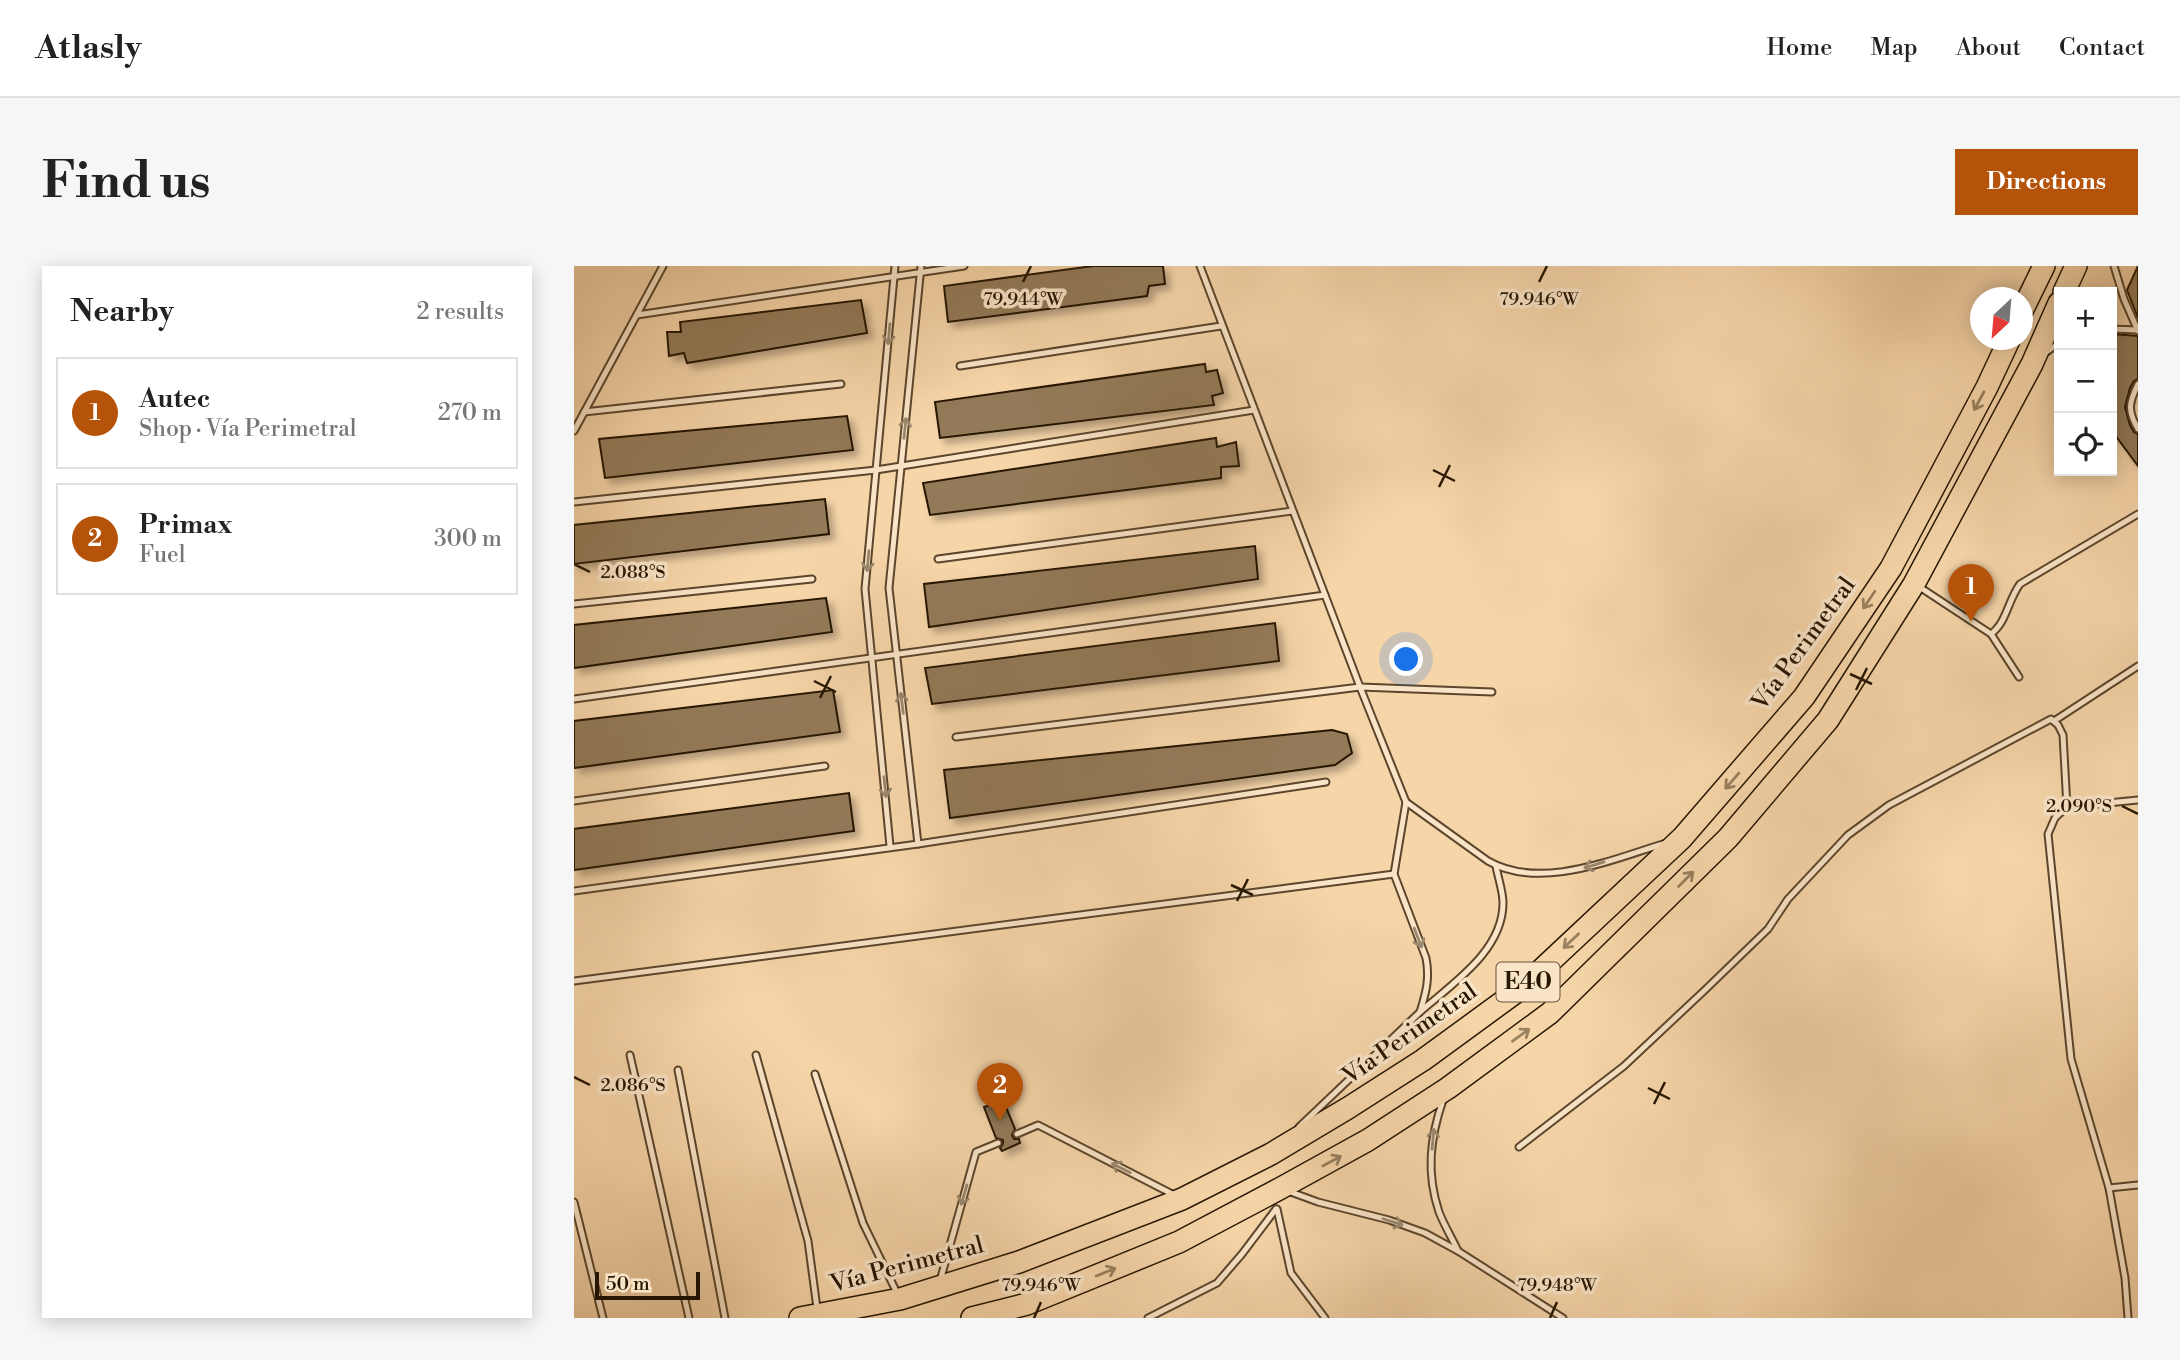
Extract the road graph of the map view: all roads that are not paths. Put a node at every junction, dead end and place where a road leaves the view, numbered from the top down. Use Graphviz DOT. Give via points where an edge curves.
graph roads {
  1 [pos="663,266"];
  2 [pos="895,266"];
  3 [pos="921,266"];
  4 [pos="964,266"];
  5 [pos="1200,266"];
  6 [pos="2044,266"];
  7 [pos="2076,266"];
  8 [pos="2114,266"];
  9 [pos="920,274"];
  10 [pos="894,277"];
  11 [pos="2066,287"];
  12 [pos="2033,288"];
  13 [pos="2054,314"];
  14 [pos="636,316"];
  15 [pos="1221,326"];
  16 [pos="2117,329"];
  17 [pos="2137,330"];
  18 [pos="2054,347"];
  19 [pos="2004,350"];
  20 [pos="2032,364"];
  21 [pos="960,366"];
  22 [pos="841,384"];
  23 [pos="2138,384"];
  24 [pos="1254,410"];
  25 [pos="584,412"];
  26 [pos="2138,429"];
  27 [pos="574,431"];
  28 [pos="901,466"];
  29 [pos="876,470"];
  30 [pos="574,502"];
  31 [pos="1292,511"];
  32 [pos="2138,514"];
  33 [pos="938,559"];
  34 [pos="812,579"];
  35 [pos="1914,584"];
  36 [pos="1325,596"];
  37 [pos="574,604"];
  38 [pos="1991,634"];
  39 [pos="896,653"];
  40 [pos="872,657"];
  41 [pos="2138,666"];
  42 [pos="2019,677"];
  43 [pos="1360,687"];
  44 [pos="1492,692"];
  45 [pos="574,699"];
  46 [pos="2054,721"];
  47 [pos="956,737"];
  48 [pos="825,766"];
  49 [pos="1325,782"];
  50 [pos="2138,800"];
  51 [pos="574,801"];
  52 [pos="1406,802"];
  53 [pos="2067,807"];
  54 [pos="1682,838"];
  55 [pos="918,844"];
  56 [pos="890,846"];
  57 [pos="1496,866"];
  58 [pos="1394,874"];
  59 [pos="574,891"];
  60 [pos="574,981"];
  61 [pos="1420,1012"];
  62 [pos="630,1055"];
  63 [pos="757,1055"];
  64 [pos="678,1070"];
  65 [pos="815,1074"];
  66 [pos="1448,1088"];
  67 [pos="1017,1134"];
  68 [pos="998,1143"];
  69 [pos="1519,1147"];
  70 [pos="1271,1153"];
  71 [pos="2138,1185"];
  72 [pos="2109,1188"];
  73 [pos="1275,1197"];
  74 [pos="1182,1199"];
  75 [pos="574,1202"];
  76 [pos="1458,1251"];
  77 [pos="938,1287"];
  78 [pos="900,1299"];
  79 [pos="809,1316"];
  80 [pos="603,1318"];
  81 [pos="689,1318"];
  82 [pos="725,1318"];
  83 [pos="972,1318"];
  84 [pos="1148,1318"];
  85 [pos="1325,1318"];
  86 [pos="1563,1318"];
  87 [pos="2128,1318"];
  1 -- 14 [label="lane"];
  2 -- 10 [label="lane"];
  3 -- 9 [label="lane"];
  4 -- 9 [label="lane"];
  5 -- 15 [label="lane"];
  6 -- 12 [label="highway"];
  7 -- 11 [label="highway"];
  8 -- 17 [label="lane"];
  9 -- 10 [label="lane"];
  28 -- 9 [label="lane, one-way"];
  10 -- 14 [label="lane"];
  10 -- 29 [label="lane, one-way"];
  13 -- 20 [label="highway, E40"];
  14 -- 25 [label="lane"];
  15 -- 21 [label="lane"];
  15 -- 24 [label="lane"];
  16 -- 17 [label="lane"];
  18 -- 20 [label="lane"];
  19 -- 54 [label="highway, Vía Perimetral / E40, one-way" via="1891,568 1804,697"];
  20 -- 35 [label="highway, E40"];
  22 -- 25 [label="lane"];
  23 -- 26 [label="lane" via="2130,412"];
  24 -- 28 [label="lane"];
  24 -- 31 [label="lane"];
  25 -- 27 [label="lane"];
  28 -- 29 [label="lane"];
  28 -- 39 [label="lane" via="889,588"];
  29 -- 30 [label="lane"];
  29 -- 40 [label="lane, one-way" via="865,589"];
  31 -- 33 [label="lane"];
  31 -- 36 [label="lane"];
  32 -- 38 [label="lane" via="2020,584"];
  34 -- 37 [label="lane"];
  35 -- 38 [label="lane"];
  66 -- 35 [label="highway, E40, one-way" via="1550,1013 1728,838 1828,720"];
  36 -- 39 [label="lane"];
  36 -- 43 [label="lane"];
  38 -- 42 [label="lane"];
  39 -- 40 [label="lane"];
  55 -- 39 [label="lane, one-way"];
  40 -- 45 [label="lane"];
  40 -- 56 [label="lane, one-way"];
  41 -- 46 [label="lane"];
  43 -- 44 [label="lane"];
  43 -- 47 [label="lane"];
  43 -- 52 [label="lane"];
  46 -- 53 [label="lane" via="2063,735"];
  46 -- 69 [label="lane" via="2048,720 1889,805 1848,835 1788,899 1769,929 1624,1066"];
  48 -- 51 [label="lane"];
  49 -- 55 [label="lane"];
  50 -- 53 [label="lane"];
  52 -- 57 [label="lane"];
  52 -- 58 [label="lane"];
  53 -- 72 [label="lane" via="2048,834 2071,1059"];
  54 -- 57 [label="lane, one-way" via="1578,870 1531,873"];
  54 -- 70 [label="highway, Vía Perimetral / E40, one-way" via="1523,987 1423,1060"];
  55 -- 56 [label="lane"];
  56 -- 59 [label="lane"];
  57 -- 61 [label="lane" via="1503,904 1497,931 1482,955"];
  58 -- 60 [label="lane"];
  58 -- 61 [label="lane, one-way" via="1426,958 1428,986"];
  61 -- 70 [label="lane"];
  62 -- 81 [label="lane"];
  63 -- 79 [label="lane" via="808,1241"];
  64 -- 82 [label="lane"];
  65 -- 78 [label="lane" via="863,1223"];
  73 -- 66 [label="highway, E40, one-way"];
  76 -- 66 [label="lane, one-way" via="1439,1212 1430,1171 1433,1128"];
  74 -- 67 [label="lane, one-way" via="1038,1125"];
  68 -- 77 [label="lane, one-way" via="976,1152"];
  70 -- 74 [label="highway, Vía Perimetral / E40"];
  71 -- 72 [label="lane"];
  72 -- 87 [label="lane"];
  73 -- 76 [label="lane, one-way" via="1318,1202 1389,1220"];
  83 -- 73 [label="highway, E40, one-way" via="1027,1304"];
  73 -- 84 [label="lane" via="1242,1254 1217,1283"];
  73 -- 85 [label="lane" via="1291,1273"];
  74 -- 77 [label="highway, Vía Perimetral / E40" via="1019,1262"];
  75 -- 80 [label="lane"];
  76 -- 86 [label="lane"];
  77 -- 78 [label="highway, Vía Perimetral / E40"];
  78 -- 79 [label="highway, Vía Perimetral / E40"];
}
